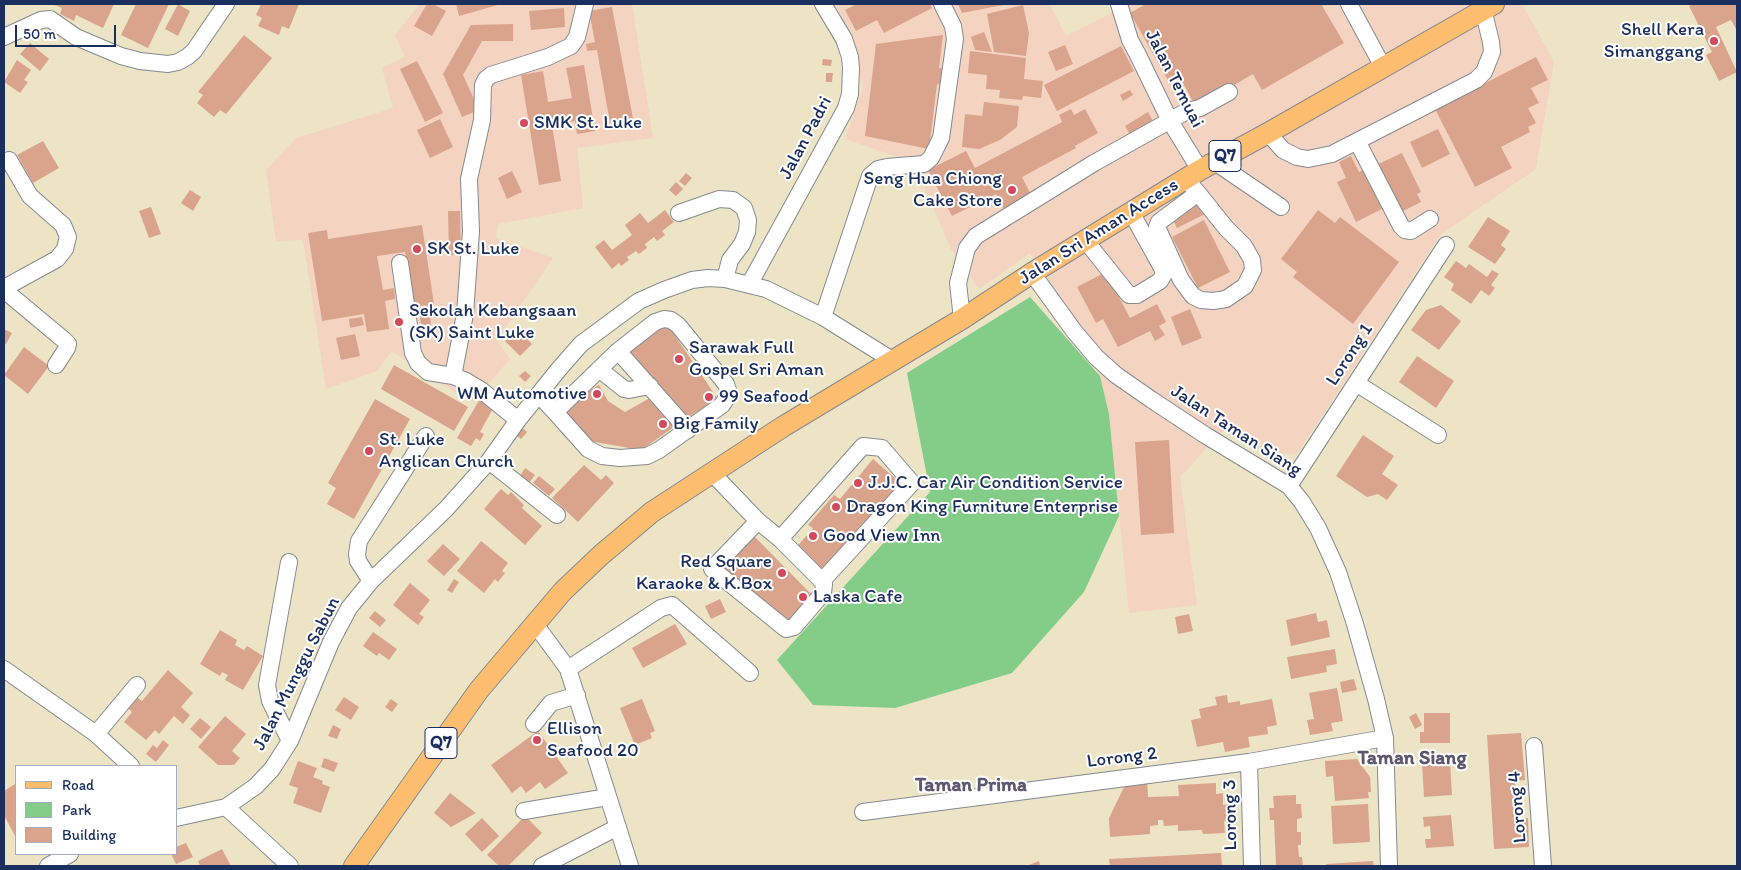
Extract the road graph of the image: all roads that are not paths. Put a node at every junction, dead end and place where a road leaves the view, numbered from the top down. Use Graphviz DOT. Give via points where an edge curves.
graph roads {
  1 [pos="226,4"];
  2 [pos="585,4"];
  3 [pos="823,4"];
  4 [pos="942,4"];
  5 [pos="1119,4"];
  6 [pos="1349,4"];
  7 [pos="1488,7"];
  8 [pos="4,37"];
  9 [pos="1383,67"];
  10 [pos="1229,92"];
  11 [pos="1170,121"];
  12 [pos="1268,134"];
  13 [pos="1357,141"];
  14 [pos="9,160"];
  15 [pos="1200,176"];
  16 [pos="1281,207"];
  17 [pos="1131,212"];
  18 [pos="679,213"];
  19 [pos="1430,218"];
  20 [pos="1085,240"];
  21 [pos="1446,245"];
  22 [pos="400,263"];
  23 [pos="1032,273"];
  24 [pos="725,280"];
  25 [pos="750,285"];
  26 [pos="4,289"];
  27 [pos="823,317"];
  28 [pos="962,319"];
  29 [pos="618,351"];
  30 [pos="892,360"];
  31 [pos="56,364"];
  32 [pos="599,369"];
  33 [pos="453,376"];
  34 [pos="1356,383"];
  35 [pos="650,386"];
  36 [pos="539,395"];
  37 [pos="555,412"];
  38 [pos="518,420"];
  39 [pos="688,430"];
  40 [pos="426,436"];
  41 [pos="1438,436"];
  42 [pos="489,461"];
  43 [pos="712,473"];
  44 [pos="1289,486"];
  45 [pos="557,515"];
  46 [pos="758,521"];
  47 [pos="780,540"];
  48 [pos="289,562"];
  49 [pos="822,581"];
  50 [pos="371,582"];
  51 [pos="534,624"];
  52 [pos="4,669"];
  53 [pos="568,669"];
  54 [pos="750,673"];
  55 [pos="137,685"];
  56 [pos="577,695"];
  57 [pos="534,724"];
  58 [pos="96,734"];
  59 [pos="1385,738"];
  60 [pos="290,741"];
  61 [pos="1534,746"];
  62 [pos="1249,762"];
  63 [pos="130,765"];
  64 [pos="608,796"];
  65 [pos="226,807"];
  66 [pos="524,811"];
  67 [pos="864,812"];
  68 [pos="178,815"];
  69 [pos="618,826"];
  70 [pos="68,855"];
  71 [pos="48,866"];
  72 [pos="290,866"];
  73 [pos="354,866"];
  74 [pos="542,866"];
  75 [pos="630,866"];
  76 [pos="1252,866"];
  77 [pos="1389,866"];
  78 [pos="1543,866"];
  1 -- 8 [label="street" via="194,51 178,62 168,64 121,56 76,37 50,19"];
  2 -- 33 [label="street" via="577,38 571,46 548,57 491,75 483,85 482,120 469,179 471,231 465,314"];
  3 -- 25 [label="street, Jalan Padri" via="847,48 851,68 850,94 846,108"];
  4 -- 27 [label="street" via="953,26 955,39 941,138 931,158 924,164 878,169 870,176"];
  5 -- 11 [label="street, Jalan Temuai" via="1130,40"];
  6 -- 9 [label="street"];
  7 -- 9 [label="main road, Jalan Sri Aman Access / Q7"];
  7 -- 13 [label="street" via="1492,52 1484,72 1476,80"];
  9 -- 12 [label="main road, Jalan Sri Aman Access / Q7"];
  10 -- 11 [label="street"];
  11 -- 15 [label="street, Jalan Temuai"];
  11 -- 28 [label="street" via="1094,163 976,236 967,248 958,282"];
  12 -- 13 [label="street" via="1283,150 1308,159 1332,154"];
  12 -- 15 [label="main road, Jalan Sri Aman Access / Q7"];
  13 -- 19 [label="street" via="1401,226 1411,231"];
  14 -- 26 [label="street" via="30,196 63,225 68,237 65,249 57,259"];
  15 -- 15 [label="street, Jalan Temuai" via="1156,227 1181,280 1193,296 1201,300 1226,299 1246,286 1253,270 1252,260 1244,246 1226,228"];
  15 -- 16 [label="street"];
  15 -- 17 [label="main road, Jalan Sri Aman Access / Q7"];
  17 -- 20 [label="main road, Jalan Sri Aman Access / Q7"];
  17 -- 20 [label="street" via="1164,274 1160,281 1137,295 1129,295"];
  18 -- 24 [label="street" via="719,199 733,200 744,208 749,225 742,244 730,260"];
  20 -- 23 [label="main road, Jalan Sri Aman Access / Q7"];
  21 -- 34 [label="street, Lorong 1"];
  22 -- 33 [label="street" via="415,359 426,370"];
  23 -- 28 [label="main road, Jalan Sri Aman Access / Q7"];
  23 -- 44 [label="street, Jalan Taman Siang" via="1074,331 1116,375"];
  24 -- 25 [label="street, Jalan Munggu Sabun"];
  24 -- 36 [label="street, Jalan Munggu Sabun" via="692,280 639,301 581,344"];
  25 -- 27 [label="street, Jalan Munggu Sabun" via="766,289"];
  26 -- 31 [label="street" via="68,344"];
  27 -- 30 [label="street, Jalan Munggu Sabun"];
  28 -- 30 [label="main road, Jalan Sri Aman Access / Q7"];
  29 -- 32 [label="street"];
  29 -- 35 [label="street"];
  29 -- 39 [label="street" via="655,322 664,319 678,325 728,390 722,405"];
  30 -- 43 [label="main road, Jalan Sri Aman Access / Q7"];
  32 -- 35 [label="street" via="624,390"];
  32 -- 37 [label="street"];
  33 -- 38 [label="street" via="481,390"];
  34 -- 41 [label="street"];
  34 -- 44 [label="street, Lorong 1"];
  35 -- 39 [label="street"];
  36 -- 37 [label="street"];
  36 -- 38 [label="street, Jalan Munggu Sabun"];
  37 -- 39 [label="street" via="588,449 602,456 647,456"];
  38 -- 42 [label="street, Jalan Munggu Sabun"];
  40 -- 50 [label="street" via="359,541 358,561"];
  42 -- 45 [label="street"];
  42 -- 50 [label="street, Jalan Munggu Sabun" via="446,509"];
  43 -- 46 [label="street"];
  43 -- 51 [label="main road, Q7" via="652,512 601,555"];
  44 -- 59 [label="street, Jalan Taman Siang" via="1318,528 1338,572 1366,661"];
  46 -- 47 [label="street"];
  46 -- 49 [label="street" via="712,569 786,629 794,627 823,593"];
  47 -- 49 [label="street"];
  47 -- 49 [label="street" via="863,446 882,448 912,483"];
  48 -- 60 [label="street" via="266,685 270,701"];
  50 -- 60 [label="street, Jalan Munggu Sabun" via="350,608 331,642"];
  51 -- 53 [label="street"];
  51 -- 73 [label="main road, Q7" via="479,690"];
  52 -- 58 [label="street"];
  53 -- 54 [label="street" via="672,604"];
  53 -- 56 [label="street"];
  55 -- 58 [label="street"];
  56 -- 57 [label="street" via="551,703"];
  56 -- 64 [label="street"];
  58 -- 63 [label="street"];
  59 -- 62 [label="street, Lorong 2"];
  59 -- 77 [label="street, Jalan Taman Siang"];
  60 -- 65 [label="street, Jalan Munggu Sabun" via="272,769 256,786"];
  61 -- 78 [label="street, Lorong 4"];
  62 -- 67 [label="street, Lorong 2"];
  62 -- 76 [label="street, Lorong 3"];
  64 -- 66 [label="street"];
  64 -- 69 [label="street"];
  65 -- 68 [label="street"];
  65 -- 72 [label="street"];
  69 -- 74 [label="street"];
  69 -- 75 [label="street"];
  70 -- 71 [label="street"];
}
